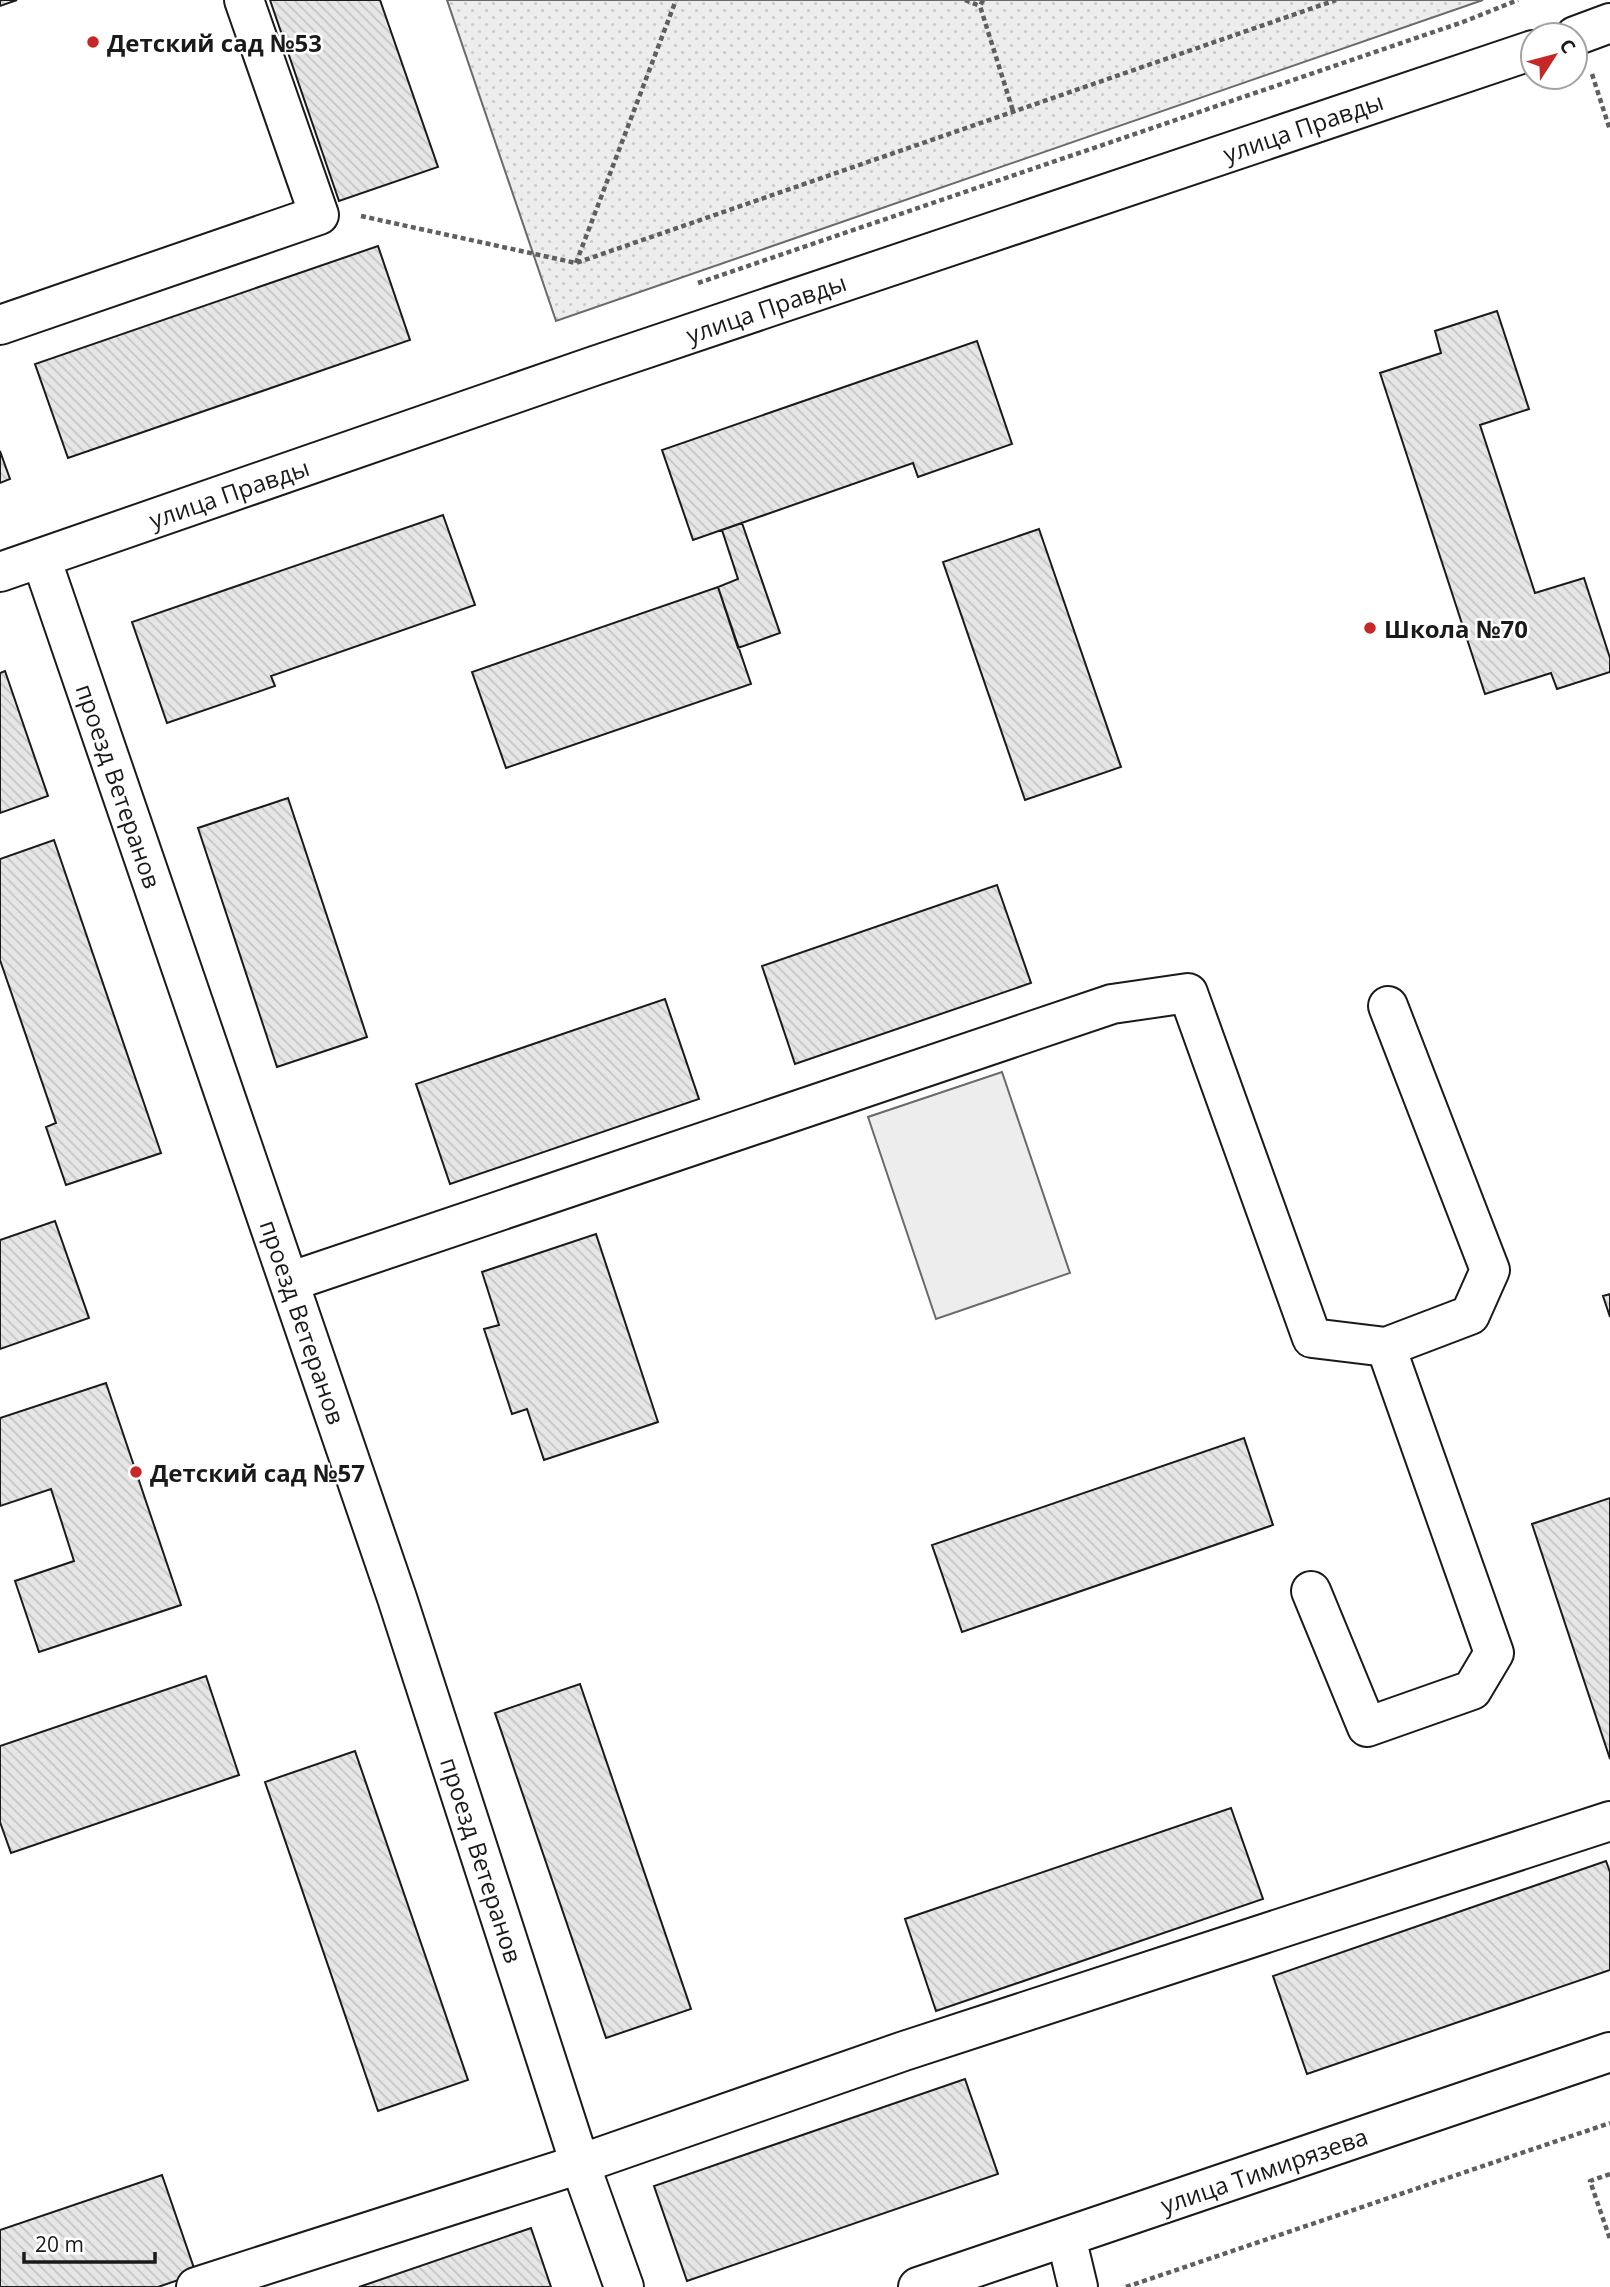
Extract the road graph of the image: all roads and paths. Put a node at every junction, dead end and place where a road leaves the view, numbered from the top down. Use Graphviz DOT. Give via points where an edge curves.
graph roads {
  1 [pos="244,0"];
  2 [pos="676,0"];
  3 [pos="965,0"];
  4 [pos="983,0"];
  5 [pos="1336,0"];
  6 [pos="1518,0"];
  7 [pos="980,6"];
  8 [pos="1589,36"];
  9 [pos="1519,55"];
  10 [pos="1013,111"];
  11 [pos="1610,130"];
  12 [pos="319,215"];
  13 [pos="576,262"];
  14 [pos="688,286"];
  15 [pos="0,325"];
  16 [pos="41,558"];
  17 [pos="0,572"];
  18 [pos="1388,1006"];
  19 [pos="289,1282"];
  20 [pos="1386,1347"];
  21 [pos="1311,1591"];
  22 [pos="1610,1821"];
  23 [pos="1610,2052"];
  24 [pos="1610,2123"];
  25 [pos="580,2164"];
  26 [pos="1610,2174"];
  27 [pos="1066,2237"];
  28 [pos="1610,2239"];
  29 [pos="196,2287"];
  30 [pos="624,2287"];
  31 [pos="918,2287"];
  32 [pos="1078,2287"];
  33 [pos="1126,2287"];
  1 -- 12 [label="street"];
  2 -- 13 [label="path"];
  3 -- 7 [label="path"];
  4 -- 7 [label="path"];
  5 -- 10 [label="path"];
  6 -- 14 [label="path"];
  7 -- 10 [label="path"];
  8 -- 11 [label="path"];
  9 -- 16 [label="street, улица Правды"];
  10 -- 13 [label="path"];
  12 -- 13 [label="path" via="367,216"];
  12 -- 15 [label="street"];
  16 -- 17 [label="street, улица Правды"];
  16 -- 19 [label="street, проезд Ветеранов"];
  18 -- 20 [label="street" via="1490,1270 1470,1315"];
  19 -- 20 [label="street" via="1112,1004 1188,993 1312,1338"];
  19 -- 25 [label="street, проезд Ветеранов" via="397,1598"];
  20 -- 21 [label="street" via="1494,1653 1472,1690 1367,1727"];
  22 -- 25 [label="street" via="917,2047"];
  23 -- 27 [label="street, улица Тимирязева"];
  24 -- 33 [label="path"];
  25 -- 29 [label="street"];
  25 -- 30 [label="street, проезд Ветеранов"];
  26 -- 28 [label="path" via="1590,2181"];
  27 -- 31 [label="street, улица Тимирязева"];
  27 -- 32 [label="street"];
}
